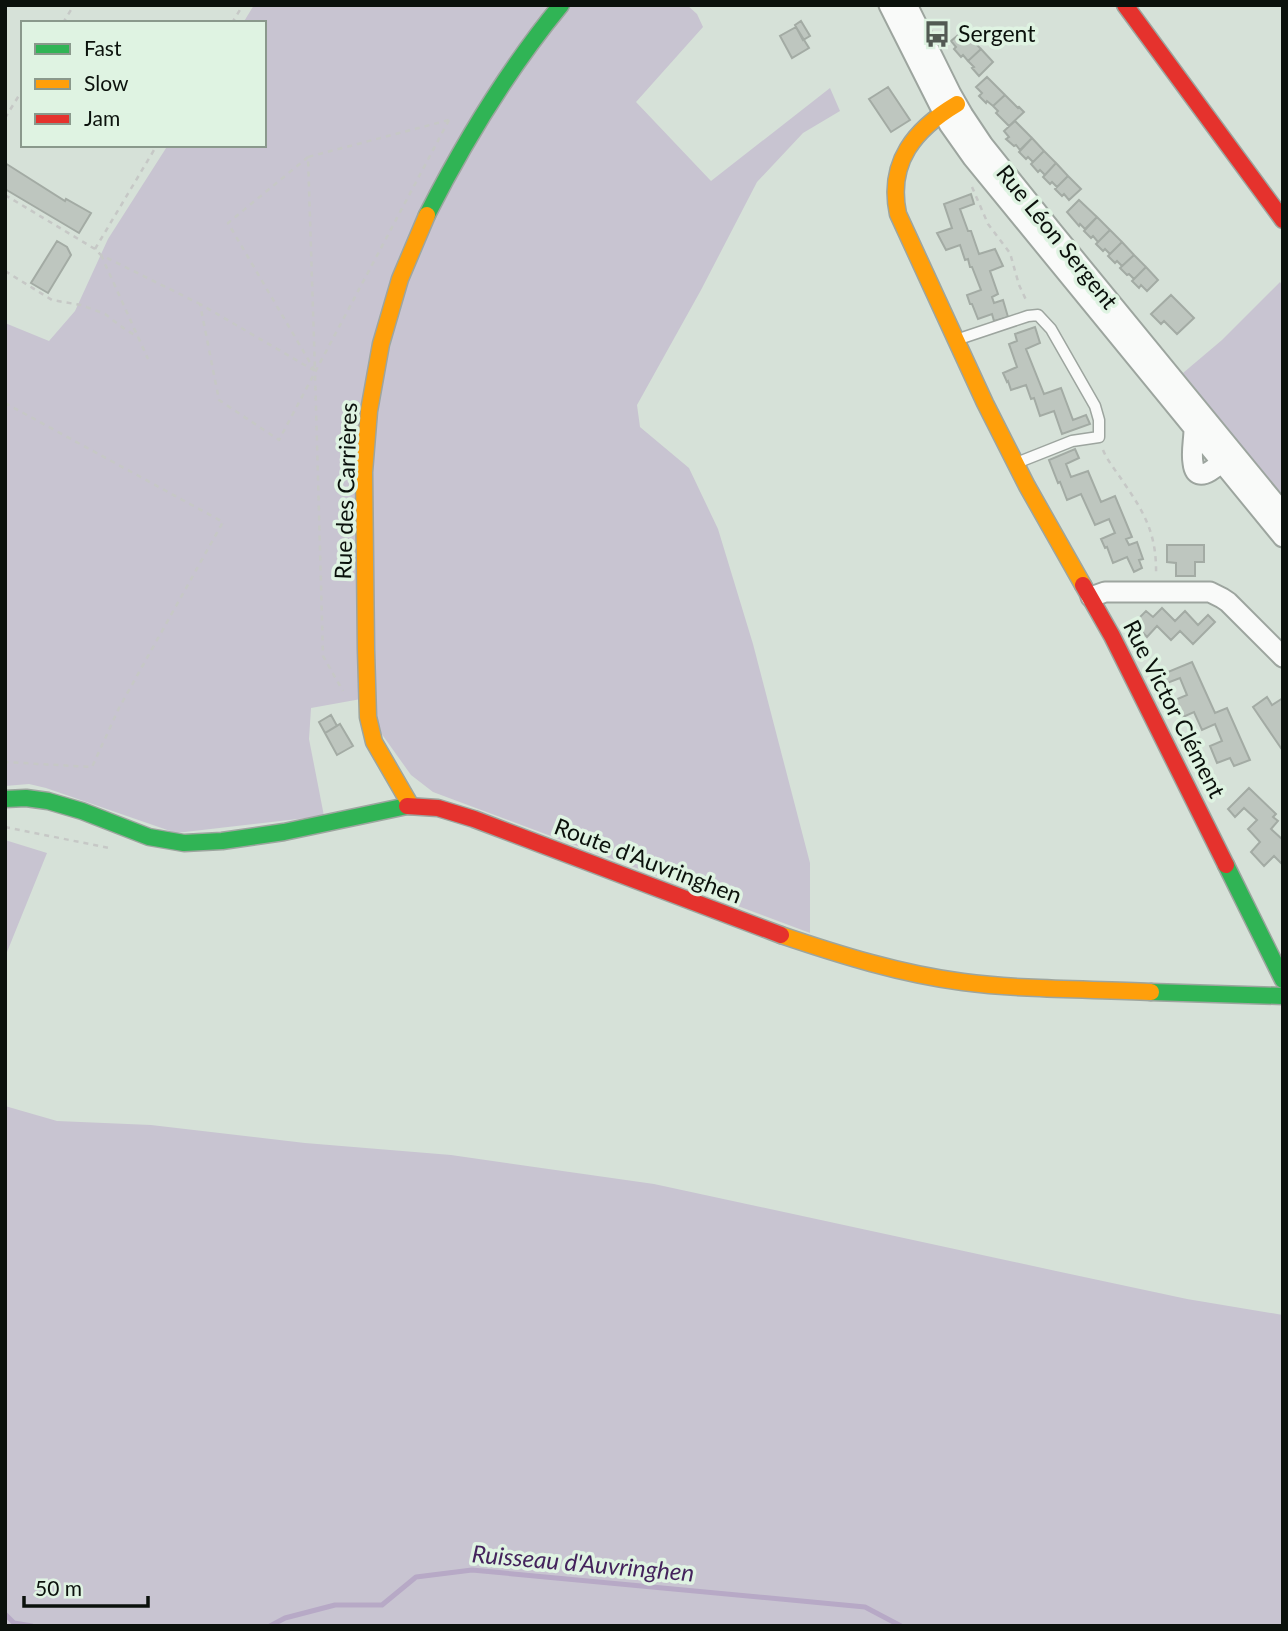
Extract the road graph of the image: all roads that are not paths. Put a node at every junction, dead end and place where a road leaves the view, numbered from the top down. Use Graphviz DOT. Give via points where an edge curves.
graph roads {
  1 [pos="561,5"];
  2 [pos="889,5"];
  3 [pos="907,5"];
  4 [pos="1125,5"];
  5 [pos="950,108"];
  6 [pos="1283,220"];
  7 [pos="955,340"];
  8 [pos="1227,457"];
  9 [pos="1015,464"];
  10 [pos="1283,513"];
  11 [pos="1283,537"];
  12 [pos="1091,597"];
  13 [pos="1283,657"];
  14 [pos="5,799"];
  15 [pos="411,806"];
  16 [pos="1283,980"];
  17 [pos="1283,996"];
  1 -- 15 [label="main road, Rue des Carrières" via="521,57 428,212 397,287 376,372 365,478 368,717 374,742"];
  2 -- 5 [label="street, Rue Léon Sergent"];
  3 -- 5 [label="street, Rue Léon Sergent"];
  4 -- 6 [label="main road"];
  5 -- 7 [label="main road, Rue Victor Clément" via="911,143 894,190 898,214"];
  5 -- 8 [label="street, Rue Léon Sergent" via="976,135"];
  5 -- 8 [label="street, Rue Léon Sergent" via="956,134 973,158 1194,429 1195,470 1205,474"];
  7 -- 9 [label="main road, Rue Victor Clément"];
  7 -- 9 [label="lane" via="1038,315 1095,406 1099,437 1072,441"];
  8 -- 10 [label="street, Rue Léon Sergent"];
  8 -- 11 [label="street, Rue Léon Sergent"];
  9 -- 12 [label="main road, Rue Victor Clément"];
  12 -- 13 [label="street" via="1105,592 1216,594"];
  12 -- 16 [label="main road, Rue Victor Clément"];
  14 -- 15 [label="main road, Route d'Auvringhen" via="50,801 143,836 184,843 262,835"];
  15 -- 17 [label="main road, Route d'Auvringhen" via="463,815 773,933 906,972 1018,987"];
}
